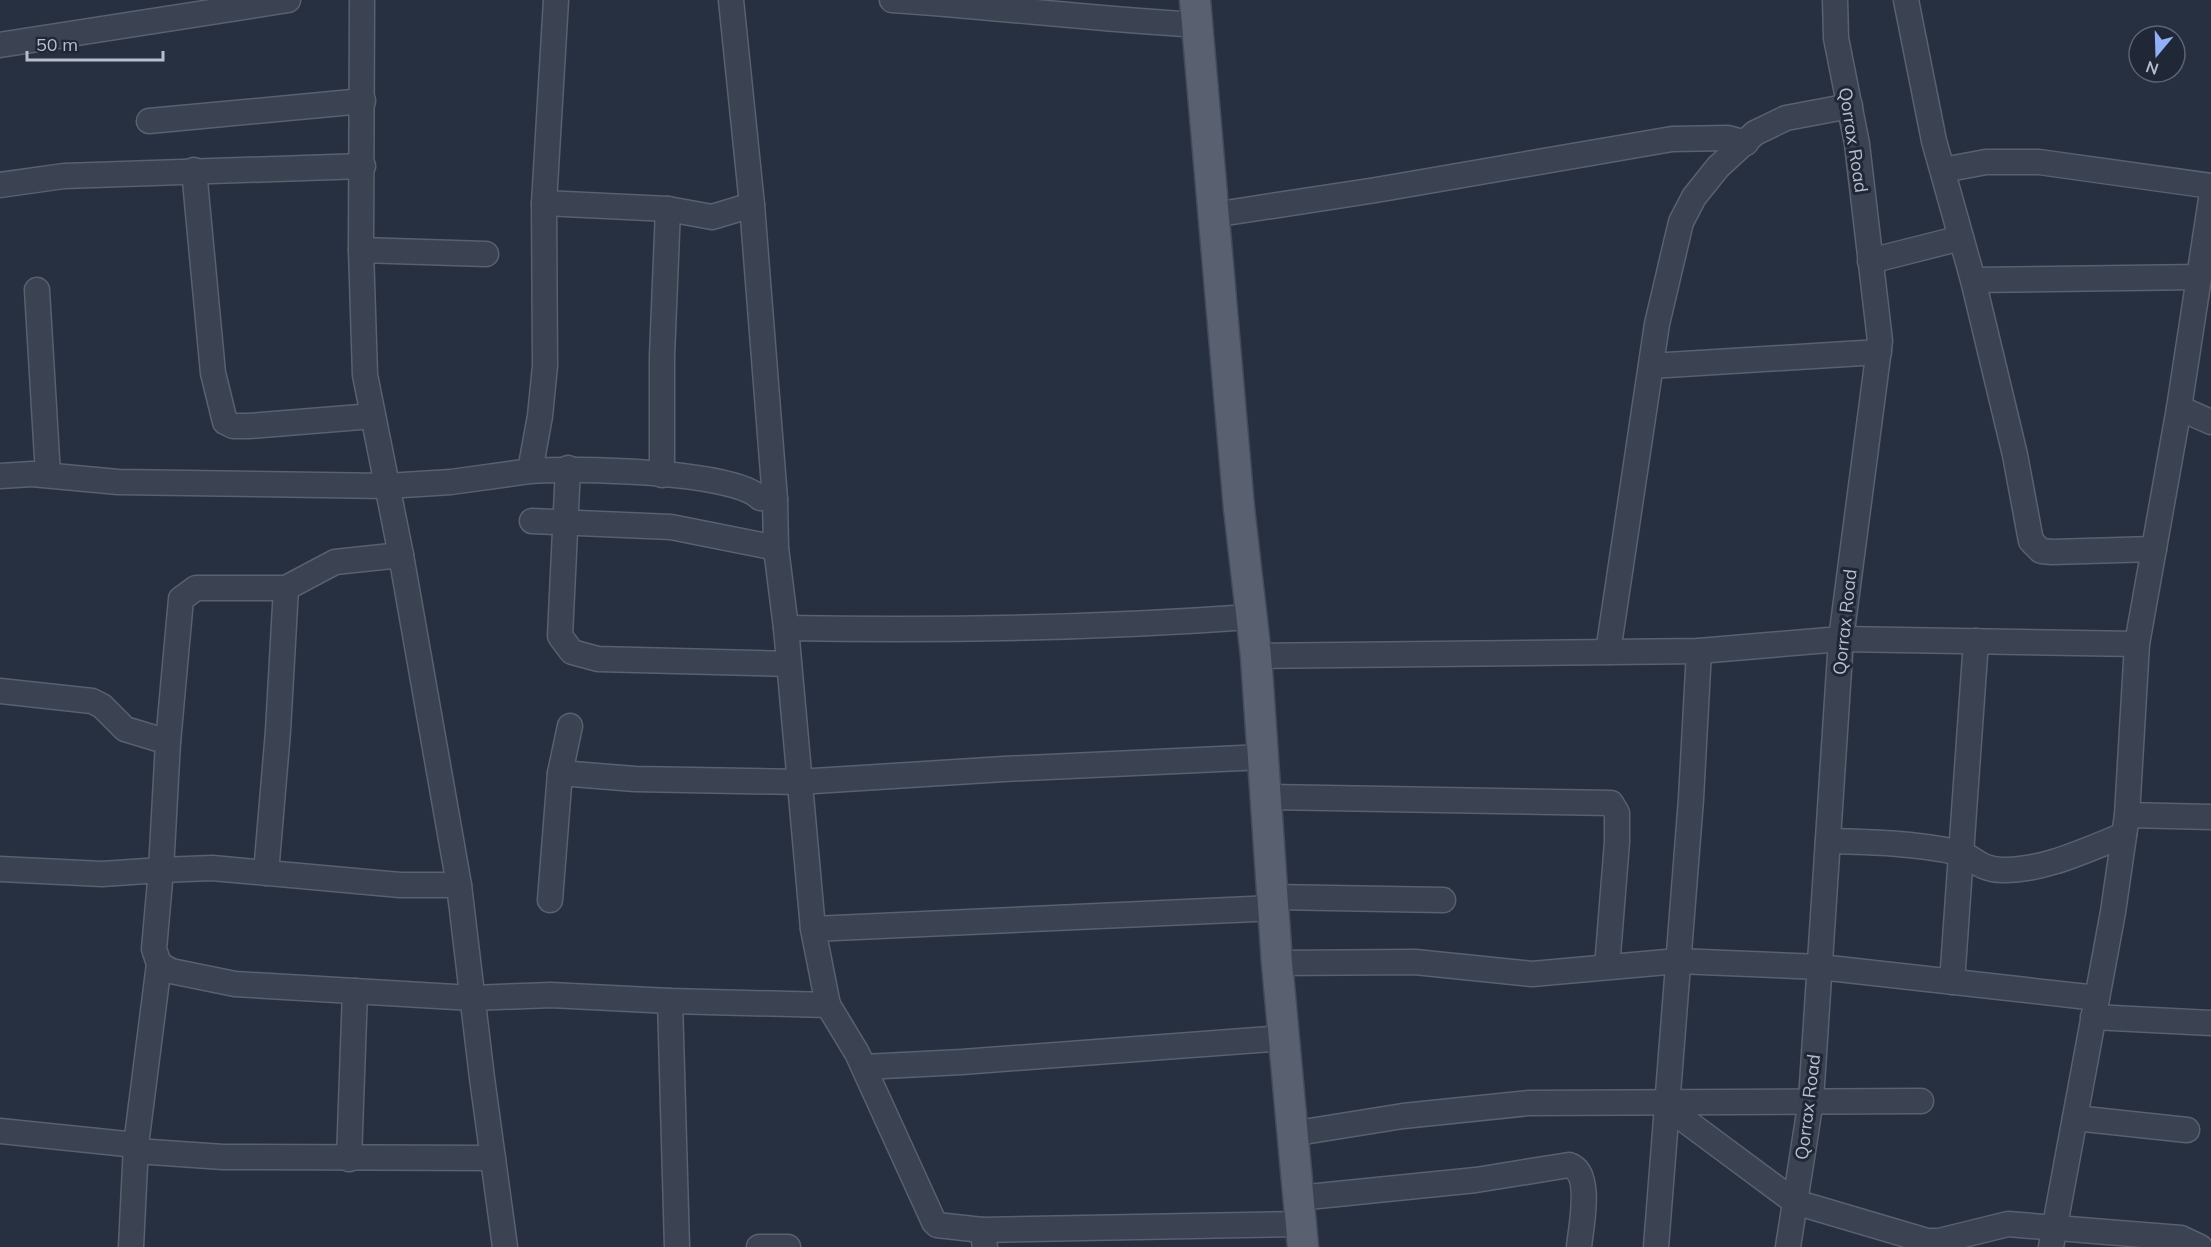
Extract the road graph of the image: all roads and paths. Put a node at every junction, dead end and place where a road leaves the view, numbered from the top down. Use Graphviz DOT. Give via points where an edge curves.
graph roads {
  1 [pos="288,0"];
  2 [pos="362,0"];
  3 [pos="556,0"];
  4 [pos="731,0"];
  5 [pos="892,0"];
  6 [pos="1835,0"];
  7 [pos="1906,0"];
  8 [pos="1197,13"];
  9 [pos="0,45"];
  10 [pos="363,101"];
  11 [pos="1850,106"];
  12 [pos="149,122"];
  13 [pos="1746,143"];
  14 [pos="363,166"];
  15 [pos="194,170"];
  16 [pos="1943,170"];
  17 [pos="0,185"];
  18 [pos="2211,186"];
  19 [pos="2211,199"];
  20 [pos="544,203"];
  21 [pos="752,205"];
  22 [pos="668,209"];
  23 [pos="1213,214"];
  24 [pos="1961,238"];
  25 [pos="361,250"];
  26 [pos="486,254"];
  27 [pos="1870,261"];
  28 [pos="2199,277"];
  29 [pos="1974,280"];
  30 [pos="36,290"];
  31 [pos="1879,352"];
  32 [pos="1651,366"];
  33 [pos="2179,408"];
  34 [pos="373,416"];
  35 [pos="2211,422"];
  36 [pos="568,468"];
  37 [pos="530,471"];
  38 [pos="48,475"];
  39 [pos="662,475"];
  40 [pos="0,476"];
  41 [pos="387,486"];
  42 [pos="776,499"];
  43 [pos="532,521"];
  44 [pos="566,524"];
  45 [pos="776,548"];
  46 [pos="2154,549"];
  47 [pos="400,555"];
  48 [pos="286,588"];
  49 [pos="1250,617"];
  50 [pos="786,628"];
  51 [pos="1841,639"];
  52 [pos="1976,641"];
  53 [pos="2138,644"];
  54 [pos="1699,651"];
  55 [pos="1608,652"];
  56 [pos="1256,656"];
  57 [pos="789,664"];
  58 [pos="0,691"];
  59 [pos="570,726"];
  60 [pos="168,742"];
  61 [pos="1263,758"];
  62 [pos="560,772"];
  63 [pos="798,782"];
  64 [pos="1266,797"];
  65 [pos="2211,816"];
  66 [pos="2126,825"];
  67 [pos="1828,842"];
  68 [pos="1960,852"];
  69 [pos="0,869"];
  70 [pos="161,870"];
  71 [pos="266,873"];
  72 [pos="459,885"];
  73 [pos="550,900"];
  74 [pos="1443,900"];
  75 [pos="1274,903"];
  76 [pos="813,929"];
  77 [pos="1678,961"];
  78 [pos="1277,963"];
  79 [pos="159,964"];
  80 [pos="1607,967"];
  81 [pos="1820,967"];
  82 [pos="1952,982"];
  83 [pos="355,991"];
  84 [pos="472,998"];
  85 [pos="670,1001"];
  86 [pos="828,1005"];
  87 [pos="2095,1008"];
  88 [pos="2211,1023"];
  89 [pos="1284,1038"];
  90 [pos="864,1067"];
  91 [pos="1811,1100"];
  92 [pos="1921,1101"];
  93 [pos="1667,1104"];
  94 [pos="2074,1118"];
  95 [pos="2187,1130"];
  96 [pos="0,1131"];
  97 [pos="1291,1134"];
  98 [pos="136,1148"];
  99 [pos="493,1158"];
  100 [pos="349,1159"];
  101 [pos="1795,1202"];
  102 [pos="1301,1223"];
  103 [pos="2053,1237"];
  104 [pos="983,1238"];
  105 [pos="1904,1241"];
  106 [pos="131,1247"];
  107 [pos="505,1247"];
  108 [pos="677,1247"];
  109 [pos="759,1247"];
  110 [pos="788,1247"];
  111 [pos="1579,1247"];
  112 [pos="1656,1247"];
  113 [pos="1788,1247"];
  114 [pos="2200,1247"];
  1 -- 9 [label="street"];
  2 -- 10 [label="street"];
  3 -- 20 [label="street"];
  4 -- 21 [label="street"];
  5 -- 8 [label="street" via="1085,18"];
  6 -- 11 [label="street, Qorrax Road" via="1836,38"];
  7 -- 16 [label="street"];
  8 -- 23 [label="main road"];
  10 -- 12 [label="street"];
  10 -- 14 [label="street"];
  11 -- 13 [label="street" via="1786,118"];
  11 -- 27 [label="street, Qorrax Road"];
  13 -- 23 [label="street" via="1728,138 1672,139"];
  13 -- 32 [label="street" via="1718,167 1680,222"];
  14 -- 15 [label="street"];
  14 -- 25 [label="street"];
  15 -- 17 [label="street" via="64,176"];
  15 -- 34 [label="street" via="213,373 225,422 249,426"];
  16 -- 18 [label="street" via="1986,162 2039,162"];
  16 -- 24 [label="street"];
  19 -- 28 [label="street"];
  20 -- 22 [label="street"];
  20 -- 37 [label="street" via="545,366"];
  21 -- 22 [label="street" via="712,218"];
  21 -- 42 [label="street"];
  22 -- 39 [label="street"];
  23 -- 49 [label="main road"];
  24 -- 27 [label="street"];
  24 -- 29 [label="street"];
  25 -- 26 [label="street"];
  25 -- 34 [label="street" via="365,375"];
  27 -- 31 [label="street, Qorrax Road"];
  28 -- 29 [label="street"];
  28 -- 33 [label="street"];
  29 -- 46 [label="street" via="2035,547 2052,552"];
  30 -- 38 [label="street"];
  31 -- 32 [label="street"];
  31 -- 51 [label="street, Qorrax Road"];
  32 -- 55 [label="street"];
  33 -- 35 [label="street"];
  33 -- 46 [label="street"];
  34 -- 41 [label="street"];
  36 -- 37 [label="street"];
  36 -- 39 [label="street"];
  36 -- 44 [label="street"];
  37 -- 41 [label="street"];
  38 -- 40 [label="street"];
  38 -- 41 [label="street" via="118,482"];
  39 -- 42 [label="street" via="724,482 754,492 760,498"];
  41 -- 47 [label="street"];
  42 -- 45 [label="street"];
  43 -- 44 [label="street"];
  44 -- 45 [label="street" via="671,527"];
  44 -- 57 [label="street" via="560,636 572,652 598,659"];
  45 -- 50 [label="street"];
  46 -- 53 [label="street"];
  47 -- 48 [label="street" via="335,562"];
  47 -- 72 [label="street"];
  48 -- 60 [label="street" via="196,588 181,599"];
  48 -- 71 [label="street"];
  49 -- 50 [label="street" via="1141,625"];
  49 -- 56 [label="main road"];
  50 -- 57 [label="street"];
  51 -- 52 [label="street"];
  51 -- 54 [label="street"];
  51 -- 67 [label="street, Qorrax Road"];
  52 -- 53 [label="street"];
  52 -- 68 [label="street"];
  53 -- 66 [label="street"];
  54 -- 55 [label="street"];
  54 -- 77 [label="street"];
  55 -- 56 [label="street"];
  56 -- 61 [label="main road"];
  57 -- 63 [label="street"];
  58 -- 60 [label="street" via="92,701 125,729"];
  59 -- 62 [label="street"];
  60 -- 70 [label="street"];
  61 -- 63 [label="street"];
  61 -- 64 [label="main road"];
  62 -- 63 [label="street" via="634,779"];
  62 -- 73 [label="street"];
  63 -- 76 [label="street"];
  64 -- 75 [label="main road"];
  64 -- 80 [label="street" via="1611,803 1617,813 1617,842"];
  65 -- 66 [label="street"];
  66 -- 68 [label="street" via="2062,859 2021,869 1992,870 1976,865"];
  66 -- 87 [label="street"];
  67 -- 68 [label="street" via="1900,842"];
  67 -- 81 [label="street, Qorrax Road"];
  68 -- 82 [label="street"];
  69 -- 70 [label="street" via="102,874"];
  70 -- 71 [label="street" via="212,868"];
  70 -- 79 [label="street" via="154,949"];
  71 -- 72 [label="street" via="400,885"];
  72 -- 84 [label="street"];
  74 -- 75 [label="street"];
  75 -- 76 [label="street"];
  75 -- 78 [label="main road"];
  76 -- 86 [label="street"];
  77 -- 80 [label="street"];
  77 -- 81 [label="street"];
  77 -- 93 [label="street"];
  78 -- 80 [label="street" via="1415,962 1532,974"];
  78 -- 89 [label="main road"];
  79 -- 83 [label="street" via="171,971 235,984"];
  79 -- 98 [label="street"];
  81 -- 82 [label="street"];
  81 -- 91 [label="street, Qorrax Road"];
  82 -- 87 [label="street"];
  83 -- 84 [label="street"];
  83 -- 100 [label="street"];
  84 -- 85 [label="street" via="551,994"];
  84 -- 99 [label="street"];
  85 -- 86 [label="street"];
  85 -- 108 [label="street"];
  86 -- 90 [label="street"];
  87 -- 88 [label="street"];
  87 -- 94 [label="street"];
  89 -- 90 [label="street"];
  89 -- 97 [label="main road"];
  90 -- 104 [label="street" via="934,1222"];
  91 -- 92 [label="street"];
  91 -- 93 [label="street"];
  91 -- 101 [label="street, Qorrax Road"];
  93 -- 97 [label="street" via="1529,1103 1403,1116"];
  93 -- 101 [label="street"];
  93 -- 112 [label="street"];
  94 -- 95 [label="street"];
  94 -- 103 [label="street"];
  96 -- 98 [label="street"];
  97 -- 102 [label="main road"];
  98 -- 100 [label="street" via="223,1157"];
  98 -- 106 [label="street"];
  99 -- 100 [label="street"];
  99 -- 107 [label="street"];
  101 -- 105 [label="street"];
  101 -- 113 [label="street, Qorrax Road"];
  102 -- 104 [label="street"];
  102 -- 111 [label="street" via="1476,1180 1569,1165 1580,1171 1582,1178"];
  103 -- 105 [label="street" via="2008,1224 1939,1241"];
  103 -- 114 [label="street" via="2181,1238"];
  109 -- 110 [label="street"];
}
